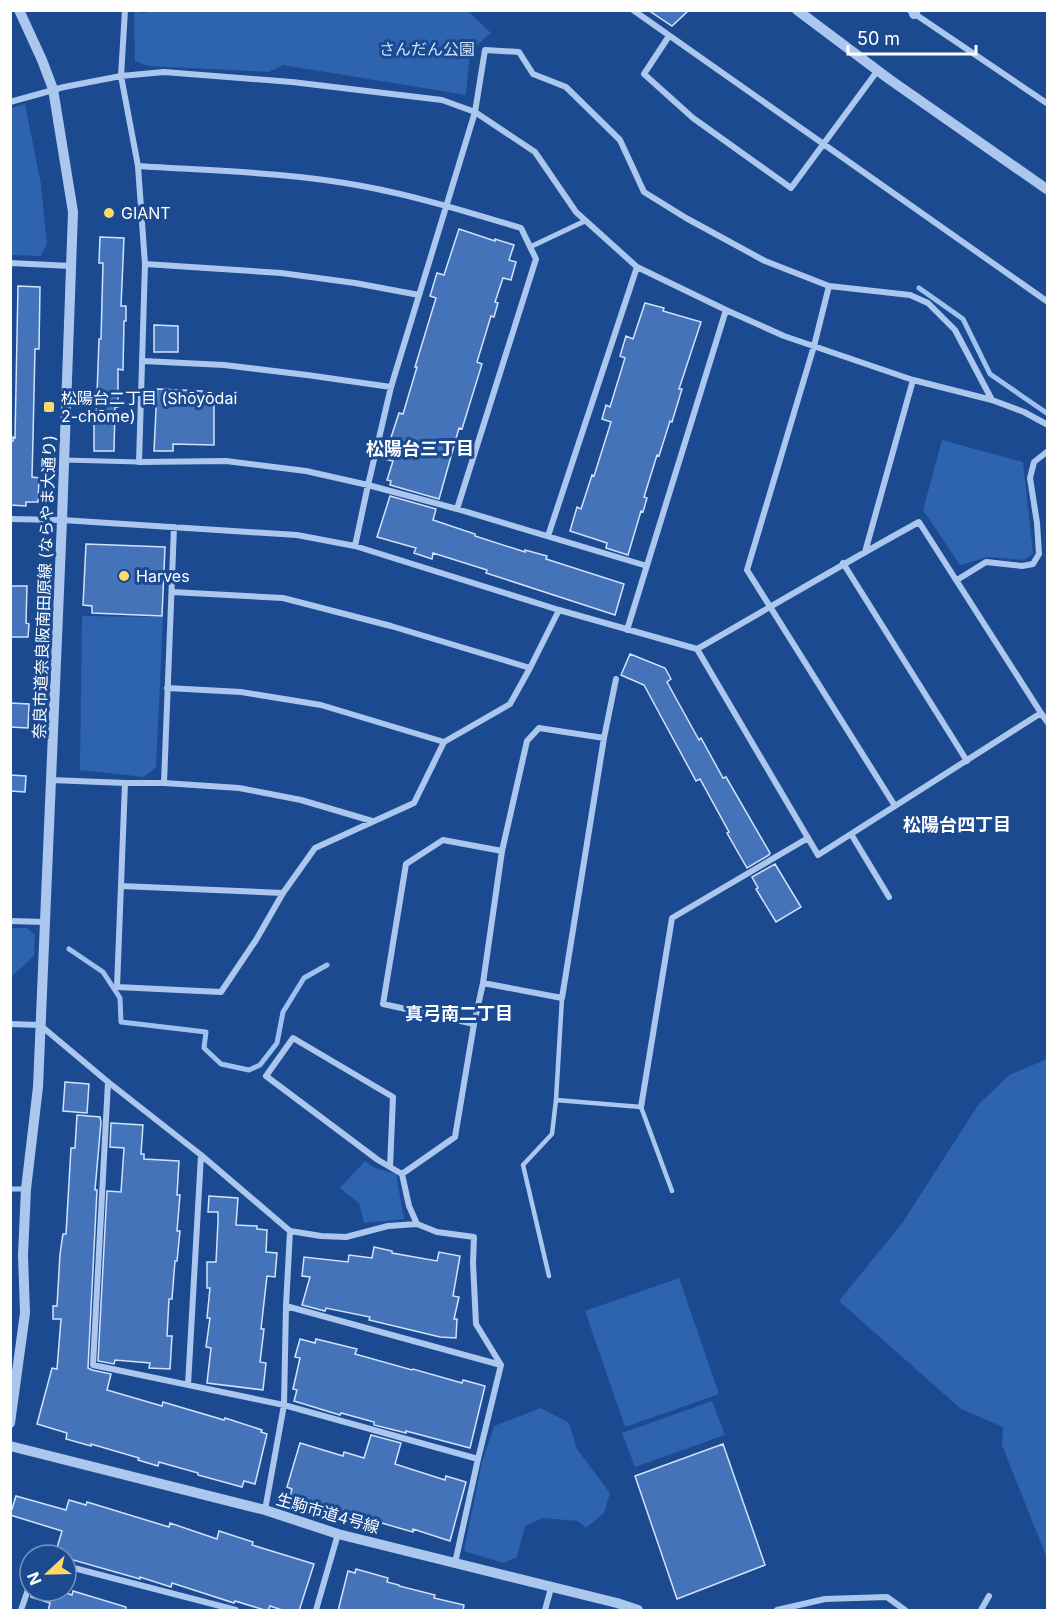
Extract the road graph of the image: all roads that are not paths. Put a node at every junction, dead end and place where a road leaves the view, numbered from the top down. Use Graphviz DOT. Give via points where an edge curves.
graph roads {
  1 [pos="19,10"];
  2 [pos="124,10"];
  3 [pos="633,10"];
  4 [pos="797,10"];
  5 [pos="913,12"];
  6 [pos="669,36"];
  7 [pos="878,70"];
  8 [pos="120,76"];
  9 [pos="53,89"];
  10 [pos="10,102"];
  11 [pos="1047,104"];
  12 [pos="475,112"];
  13 [pos="824,145"];
  14 [pos="138,166"];
  15 [pos="1047,190"];
  16 [pos="446,206"];
  17 [pos="585,220"];
  18 [pos="530,247"];
  19 [pos="10,263"];
  20 [pos="145,264"];
  21 [pos="71,266"];
  22 [pos="637,267"];
  23 [pos="829,286"];
  24 [pos="419,295"];
  25 [pos="1047,302"];
  26 [pos="726,310"];
  27 [pos="814,346"];
  28 [pos="143,361"];
  29 [pos="913,380"];
  30 [pos="391,387"];
  31 [pos="992,400"];
  32 [pos="1047,425"];
  33 [pos="1047,451"];
  34 [pos="65,459"];
  35 [pos="139,462"];
  36 [pos="368,484"];
  37 [pos="457,509"];
  38 [pos="10,519"];
  39 [pos="62,520"];
  40 [pos="174,527"];
  41 [pos="548,536"];
  42 [pos="355,546"];
  43 [pos="865,552"];
  44 [pos="843,563"];
  45 [pos="647,566"];
  46 [pos="957,580"];
  47 [pos="172,592"];
  48 [pos="771,607"];
  49 [pos="559,610"];
  50 [pos="627,630"];
  51 [pos="697,649"];
  52 [pos="530,668"];
  53 [pos="616,679"];
  54 [pos="167,688"];
  55 [pos="1041,713"];
  56 [pos="1047,723"];
  57 [pos="604,738"];
  58 [pos="444,742"];
  59 [pos="967,761"];
  60 [pos="51,780"];
  61 [pos="125,783"];
  62 [pos="164,783"];
  63 [pos="895,806"];
  64 [pos="372,822"];
  65 [pos="852,834"];
  66 [pos="808,838"];
  67 [pos="502,851"];
  68 [pos="121,886"];
  69 [pos="283,893"];
  70 [pos="889,897"];
  71 [pos="10,921"];
  72 [pos="45,922"];
  73 [pos="483,983"];
  74 [pos="562,998"];
  75 [pos="10,1024"];
  76 [pos="474,1024"];
  77 [pos="40,1025"];
  78 [pos="108,1082"];
  79 [pos="556,1100"];
  80 [pos="641,1107"];
  81 [pos="201,1155"];
  82 [pos="390,1167"];
  83 [pos="402,1174"];
  84 [pos="10,1189"];
  85 [pos="26,1189"];
  86 [pos="672,1191"];
  87 [pos="417,1224"];
  88 [pos="290,1231"];
  89 [pos="549,1276"];
  90 [pos="286,1306"];
  91 [pos="501,1365"];
  92 [pos="188,1385"];
  93 [pos="284,1405"];
  94 [pos="10,1423"];
  95 [pos="10,1446"];
  96 [pos="478,1459"];
  97 [pos="265,1510"];
  98 [pos="338,1534"];
  99 [pos="455,1563"];
  100 [pos="78,1569"];
  101 [pos="551,1588"];
  102 [pos="989,1596"];
  103 [pos="236,1611"];
  104 [pos="316,1611"];
  105 [pos="545,1611"];
  106 [pos="638,1611"];
  107 [pos="777,1611"];
  108 [pos="905,1611"];
  109 [pos="981,1611"];
  1 -- 9 [label="street, 奈良市道奈良阪南田原線 (ならやま大通り)"];
  2 -- 8 [label="street"];
  3 -- 6 [label="street"];
  4 -- 7 [label="street"];
  5 -- 11 [label="street"];
  6 -- 13 [label="street"];
  6 -- 13 [label="street" via="644,74 693,118 791,188"];
  7 -- 13 [label="street"];
  7 -- 15 [label="street"];
  8 -- 9 [label="street"];
  8 -- 12 [label="street" via="164,72 292,82 441,100"];
  8 -- 14 [label="street"];
  9 -- 10 [label="street"];
  9 -- 21 [label="street, 奈良市道奈良阪南田原線 (ならやま大通り)" via="73,212"];
  12 -- 16 [label="street"];
  12 -- 17 [label="street" via="535,152 576,213"];
  12 -- 23 [label="street" via="485,50 519,52 533,74 566,87 620,140 644,192 765,261"];
  13 -- 25 [label="street"];
  14 -- 16 [label="street" via="294,176 362,186"];
  14 -- 20 [label="street"];
  16 -- 18 [label="street" via="521,228"];
  16 -- 24 [label="street"];
  17 -- 18 [label="street"];
  17 -- 22 [label="street"];
  18 -- 37 [label="street" via="536,259"];
  19 -- 21 [label="street"];
  20 -- 24 [label="street" via="281,273"];
  20 -- 28 [label="street"];
  21 -- 34 [label="street, 奈良市道奈良阪南田原線 (ならやま大通り)"];
  22 -- 26 [label="street"];
  22 -- 41 [label="street"];
  23 -- 27 [label="street"];
  23 -- 31 [label="street" via="910,295 928,303 955,330"];
  24 -- 30 [label="street"];
  26 -- 27 [label="street"];
  26 -- 45 [label="street"];
  27 -- 29 [label="street"];
  27 -- 48 [label="street" via="747,570"];
  28 -- 30 [label="street" via="224,365"];
  28 -- 35 [label="street"];
  29 -- 31 [label="street"];
  29 -- 43 [label="street"];
  30 -- 36 [label="street"];
  31 -- 32 [label="street"];
  33 -- 46 [label="street" via="1034,462 1030,478 1039,554 1033,564 986,562"];
  34 -- 35 [label="street"];
  34 -- 39 [label="street, 奈良市道奈良阪南田原線 (ならやま大通り)"];
  35 -- 36 [label="street" via="226,461"];
  36 -- 37 [label="street"];
  36 -- 42 [label="street"];
  37 -- 41 [label="street"];
  38 -- 39 [label="street"];
  39 -- 40 [label="street"];
  39 -- 60 [label="street, 奈良市道奈良阪南田原線 (ならやま大通り)"];
  40 -- 42 [label="street" via="297,535"];
  40 -- 47 [label="street"];
  41 -- 45 [label="street"];
  42 -- 49 [label="street"];
  43 -- 44 [label="street"];
  43 -- 46 [label="street" via="919,522"];
  44 -- 48 [label="street"];
  44 -- 59 [label="street"];
  45 -- 50 [label="street"];
  46 -- 55 [label="street"];
  47 -- 52 [label="street" via="283,598"];
  47 -- 54 [label="street"];
  48 -- 51 [label="street"];
  48 -- 63 [label="street"];
  49 -- 50 [label="street"];
  49 -- 52 [label="street"];
  50 -- 51 [label="street"];
  51 -- 66 [label="street"];
  52 -- 58 [label="street" via="510,704"];
  53 -- 57 [label="street"];
  54 -- 58 [label="street" via="241,692 321,705"];
  54 -- 62 [label="street"];
  55 -- 56 [label="street"];
  55 -- 59 [label="street"];
  57 -- 67 [label="street" via="539,728 527,741"];
  57 -- 74 [label="street"];
  58 -- 64 [label="street" via="414,803"];
  59 -- 63 [label="street"];
  60 -- 61 [label="street"];
  60 -- 72 [label="street, 奈良市道奈良阪南田原線 (ならやま大通り)"];
  61 -- 62 [label="street"];
  61 -- 68 [label="street"];
  62 -- 64 [label="street" via="239,788 301,800"];
  63 -- 65 [label="street"];
  64 -- 69 [label="street" via="315,848"];
  65 -- 66 [label="street" via="818,855"];
  65 -- 70 [label="street"];
  66 -- 80 [label="street" via="672,918"];
  67 -- 73 [label="street"];
  67 -- 76 [label="street" via="443,840 406,864 383,1004"];
  68 -- 69 [label="street"];
  68 -- 69 [label="street" via="117,987 221,992"];
  71 -- 72 [label="street"];
  72 -- 77 [label="street, 奈良市道奈良阪南田原線 (ならやま大通り)"];
  73 -- 74 [label="street"];
  73 -- 76 [label="street"];
  74 -- 79 [label="lane"];
  75 -- 77 [label="street"];
  76 -- 83 [label="street" via="455,1137"];
  77 -- 78 [label="street"];
  77 -- 85 [label="street, 奈良市道奈良阪南田原線 (ならやま大通り)" via="38,1087"];
  78 -- 81 [label="street"];
  78 -- 92 [label="street" via="93,1365"];
  79 -- 80 [label="lane"];
  79 -- 89 [label="lane" via="552,1134 523,1165"];
  80 -- 86 [label="lane"];
  81 -- 88 [label="street"];
  81 -- 92 [label="street"];
  82 -- 82 [label="street" via="393,1097 293,1038 266,1076"];
  82 -- 83 [label="street"];
  83 -- 87 [label="street"];
  84 -- 85 [label="street"];
  85 -- 94 [label="street, 奈良市道奈良阪南田原線 (ならやま大通り)" via="25,1312"];
  87 -- 88 [label="street" via="388,1226 346,1238"];
  87 -- 91 [label="street" via="437,1232 474,1237 477,1324"];
  88 -- 90 [label="street"];
  90 -- 91 [label="street"];
  90 -- 93 [label="street"];
  91 -- 96 [label="street"];
  92 -- 93 [label="street"];
  93 -- 96 [label="street"];
  93 -- 97 [label="street"];
  95 -- 97 [label="street, 生駒市道4号線"];
  96 -- 99 [label="street"];
  97 -- 98 [label="street, 生駒市道4号線"];
  98 -- 99 [label="street, 生駒市道4号線"];
  98 -- 104 [label="street"];
  99 -- 101 [label="street, 生駒市道4号線"];
  100 -- 103 [label="street"];
  101 -- 105 [label="street"];
  101 -- 106 [label="street, 生駒市道4号線"];
  102 -- 109 [label="street"];
  107 -- 108 [label="street" via="825,1599 887,1597"];
}
